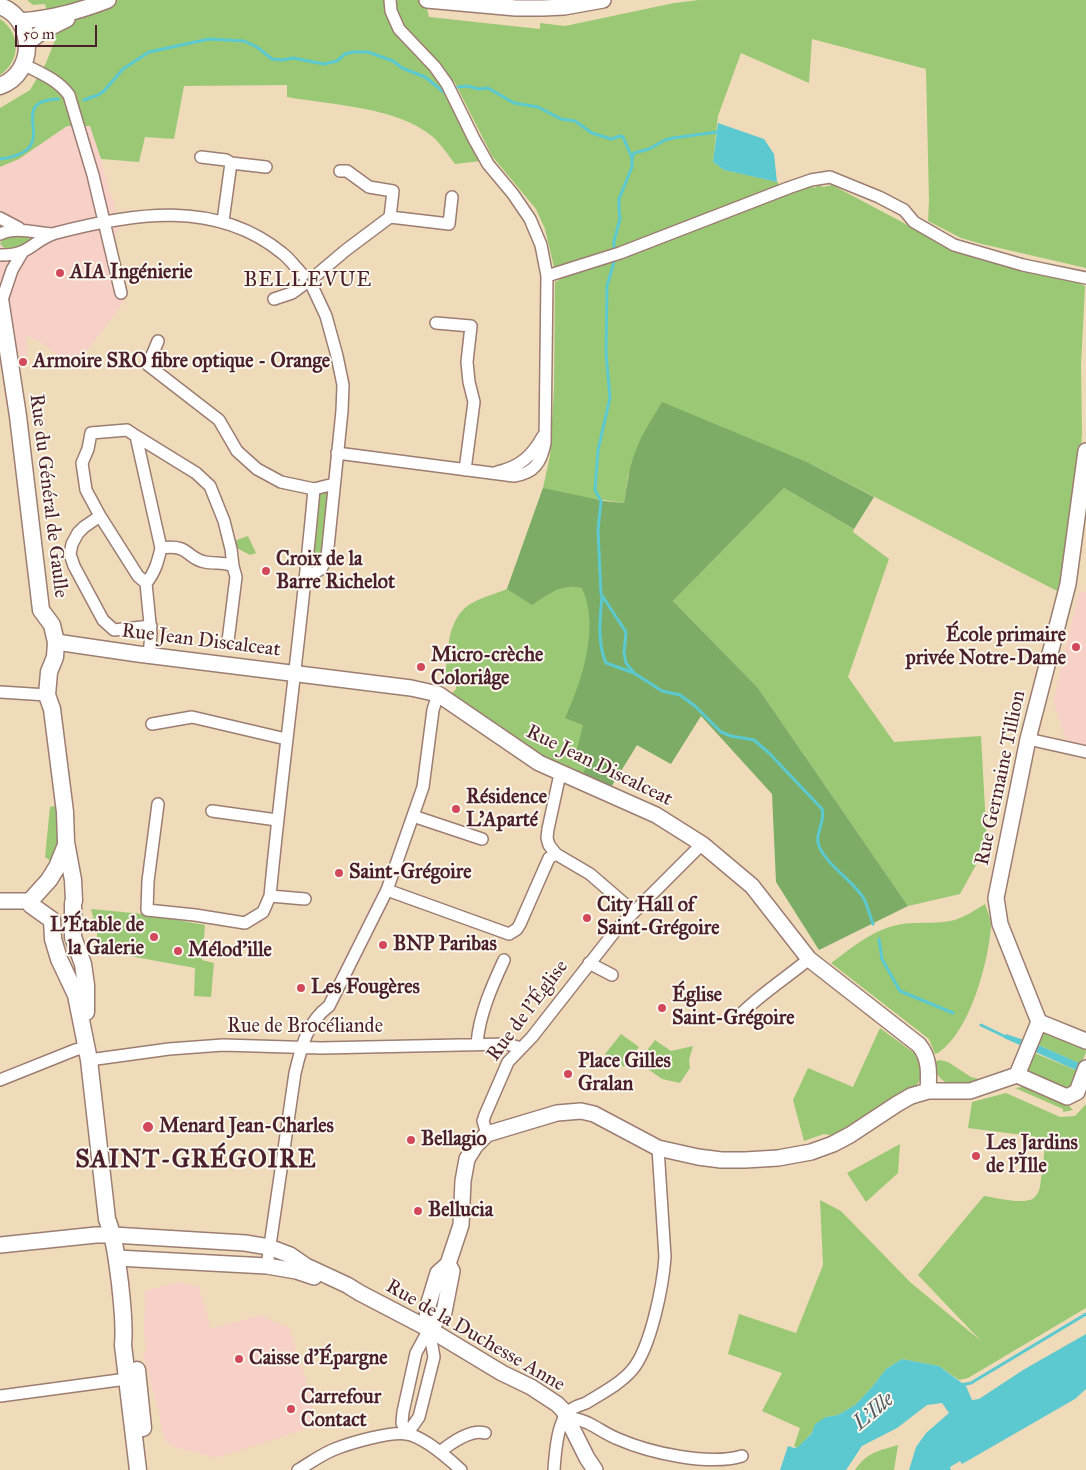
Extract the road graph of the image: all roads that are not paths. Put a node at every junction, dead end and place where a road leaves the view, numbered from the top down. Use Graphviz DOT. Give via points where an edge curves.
graph roads {
  1 [pos="108,0"];
  2 [pos="390,0"];
  3 [pos="427,0"];
  4 [pos="603,0"];
  5 [pos="4,5"];
  6 [pos="80,10"];
  7 [pos="19,21"];
  8 [pos="27,43"];
  9 [pos="23,64"];
  10 [pos="0,86"];
  11 [pos="200,157"];
  12 [pos="231,163"];
  13 [pos="266,167"];
  14 [pos="340,171"];
  15 [pos="452,197"];
  16 [pos="0,218"];
  17 [pos="390,218"];
  18 [pos="223,221"];
  19 [pos="105,222"];
  20 [pos="23,230"];
  21 [pos="0,234"];
  22 [pos="53,234"];
  23 [pos="22,253"];
  24 [pos="0,255"];
  25 [pos="547,276"];
  26 [pos="1086,278"];
  27 [pos="308,281"];
  28 [pos="121,294"];
  29 [pos="274,299"];
  30 [pos="1,301"];
  31 [pos="436,323"];
  32 [pos="158,340"];
  33 [pos="136,436"];
  34 [pos="1086,450"];
  35 [pos="338,453"];
  36 [pos="465,470"];
  37 [pos="334,484"];
  38 [pos="314,489"];
  39 [pos="100,516"];
  40 [pos="161,548"];
  41 [pos="233,566"];
  42 [pos="306,578"];
  43 [pos="146,584"];
  44 [pos="151,626"];
  45 [pos="228,641"];
  46 [pos="56,642"];
  47 [pos="149,655"];
  48 [pos="294,673"];
  49 [pos="0,692"];
  50 [pos="438,694"];
  51 [pos="47,695"];
  52 [pos="152,724"];
  53 [pos="286,739"];
  54 [pos="1028,739"];
  55 [pos="1086,752"];
  56 [pos="560,774"];
  57 [pos="158,804"];
  58 [pos="212,811"];
  59 [pos="413,816"];
  60 [pos="277,820"];
  61 [pos="482,839"];
  62 [pos="66,842"];
  63 [pos="702,844"];
  64 [pos="556,854"];
  65 [pos="49,880"];
  66 [pos="387,890"];
  67 [pos="270,896"];
  68 [pos="305,899"];
  69 [pos="30,900"];
  70 [pos="0,901"];
  71 [pos="73,902"];
  72 [pos="634,912"];
  73 [pos="52,920"];
  74 [pos="809,959"];
  75 [pos="504,960"];
  76 [pos="589,964"];
  77 [pos="612,976"];
  78 [pos="742,1013"];
  79 [pos="1036,1027"];
  80 [pos="1086,1041"];
  81 [pos="478,1044"];
  82 [pos="301,1048"];
  83 [pos="521,1048"];
  84 [pos="87,1051"];
  85 [pos="1019,1068"];
  86 [pos="1086,1068"];
  87 [pos="0,1080"];
  88 [pos="928,1092"];
  89 [pos="487,1134"];
  90 [pos="658,1148"];
  91 [pos="113,1235"];
  92 [pos="0,1245"];
  93 [pos="269,1247"];
  94 [pos="117,1258"];
  95 [pos="267,1266"];
  96 [pos="360,1293"];
  97 [pos="429,1329"];
  98 [pos="132,1378"];
  99 [pos="0,1396"];
  100 [pos="566,1416"];
  101 [pos="485,1433"];
  102 [pos="407,1434"];
  103 [pos="440,1452"];
  104 [pos="742,1456"];
  105 [pos="138,1470"];
  106 [pos="148,1470"];
  107 [pos="298,1470"];
  108 [pos="461,1470"];
  109 [pos="554,1470"];
  110 [pos="595,1470"];
  1 -- 6 [label="street"];
  2 -- 25 [label="street" via="399,29 447,84 488,164 530,219 541,245"];
  3 -- 4 [label="street" via="543,8"];
  5 -- 7 [label="main road"];
  6 -- 7 [label="street"];
  6 -- 8 [label="street" via="42,30"];
  7 -- 8 [label="main road"];
  8 -- 9 [label="main road"];
  9 -- 10 [label="main road" via="16,76"];
  9 -- 19 [label="street" via="53,79 69,95"];
  11 -- 12 [label="street"];
  12 -- 13 [label="street"];
  12 -- 18 [label="street"];
  14 -- 17 [label="street" via="347,171 369,187 392,190"];
  15 -- 17 [label="street" via="449,224"];
  16 -- 20 [label="street"];
  17 -- 27 [label="street"];
  18 -- 19 [label="street" via="191,216 142,216"];
  18 -- 27 [label="street" via="262,239 283,254"];
  19 -- 22 [label="street"];
  19 -- 28 [label="street"];
  20 -- 21 [label="street"];
  20 -- 22 [label="street"];
  22 -- 23 [label="street"];
  23 -- 24 [label="street"];
  23 -- 30 [label="street"];
  25 -- 26 [label="street" via="615,254 788,188 830,176 904,210 914,222 954,245"];
  25 -- 36 [label="street" via="544,434 532,454 516,466 494,473"];
  27 -- 29 [label="street" via="292,293"];
  27 -- 35 [label="street" via="326,316 343,385"];
  30 -- 46 [label="main road, Rue du Général de Gaulle" via="41,610 52,626"];
  31 -- 36 [label="street" via="471,326 467,362 474,402"];
  32 -- 38 [label="street" via="148,365 219,420 237,451 257,469 281,482"];
  33 -- 39 [label="street" via="127,430 91,433 82,463 83,480"];
  33 -- 40 [label="street"];
  33 -- 41 [label="street" via="201,476 210,486 224,522"];
  34 -- 54 [label="street, Rue Germaine Tillion" via="1068,584"];
  35 -- 36 [label="street"];
  35 -- 37 [label="street"];
  37 -- 38 [label="street"];
  37 -- 42 [label="street" via="327,557 321,569"];
  38 -- 42 [label="street"];
  39 -- 43 [label="street"];
  39 -- 44 [label="street" via="84,527 72,544 70,554 74,566 103,620 114,630"];
  40 -- 41 [label="street" via="178,547 202,562"];
  40 -- 43 [label="street" via="155,570"];
  41 -- 45 [label="street" via="236,577"];
  42 -- 48 [label="street"];
  43 -- 44 [label="street"];
  44 -- 47 [label="street"];
  46 -- 47 [label="street, Rue Jean Discalceat"];
  46 -- 51 [label="main road"];
  47 -- 48 [label="street, Rue Jean Discalceat"];
  48 -- 50 [label="street, Rue Jean Discalceat"];
  48 -- 53 [label="street"];
  49 -- 51 [label="street"];
  50 -- 56 [label="street, Rue Jean Discalceat" via="538,763"];
  50 -- 59 [label="street" via="423,788"];
  51 -- 62 [label="main road" via="52,709"];
  52 -- 53 [label="street" via="192,717"];
  53 -- 60 [label="street"];
  54 -- 55 [label="street"];
  54 -- 79 [label="street, Rue Germaine Tillion" via="996,898 1000,924"];
  56 -- 63 [label="street, Rue Jean Discalceat" via="656,815"];
  56 -- 64 [label="street" via="547,838"];
  57 -- 67 [label="street" via="147,910 245,923 263,912"];
  58 -- 60 [label="street"];
  59 -- 61 [label="street"];
  59 -- 66 [label="street"];
  60 -- 67 [label="street"];
  62 -- 65 [label="main road"];
  62 -- 71 [label="main road" via="73,880"];
  63 -- 72 [label="street, Rue de l'Église"];
  63 -- 74 [label="street, Rue Jean Discalceat" via="752,886"];
  64 -- 66 [label="street" via="548,858 520,924 509,934"];
  64 -- 72 [label="street" via="590,874"];
  65 -- 69 [label="main road"];
  65 -- 71 [label="main road"];
  66 -- 82 [label="street" via="328,1006 317,1015"];
  67 -- 68 [label="street"];
  69 -- 70 [label="street"];
  69 -- 73 [label="main road"];
  71 -- 73 [label="main road"];
  71 -- 84 [label="main road" via="73,937 83,964 86,985"];
  72 -- 76 [label="street, Rue de l'Église"];
  73 -- 84 [label="main road" via="58,958 76,995"];
  74 -- 78 [label="street"];
  74 -- 88 [label="street, Rue Jean Discalceat" via="925,1052"];
  75 -- 81 [label="street" via="491,987"];
  76 -- 77 [label="street"];
  76 -- 83 [label="street, Rue de l'Église"];
  79 -- 80 [label="street"];
  79 -- 85 [label="street"];
  81 -- 82 [label="street, Rue de Brocéliande"];
  81 -- 83 [label="street, Rue de Brocéliande" via="507,1044"];
  82 -- 84 [label="street, Rue de Brocéliande" via="223,1045"];
  82 -- 93 [label="street"];
  83 -- 89 [label="street, Rue de l'Église" via="508,1062 485,1115 483,1121"];
  84 -- 87 [label="street, Rue de Brocéliande" via="75,1050"];
  84 -- 91 [label="main road" via="107,1219"];
  85 -- 86 [label="street" via="1067,1097 1076,1092"];
  85 -- 88 [label="street" via="970,1091"];
  88 -- 90 [label="street" via="904,1100 850,1135 811,1152 778,1158 721,1160"];
  89 -- 90 [label="street" via="557,1114 581,1111 594,1114"];
  89 -- 97 [label="street" via="467,1159 461,1225 448,1264 452,1271 444,1312"];
  90 -- 100 [label="street" via="664,1275 644,1348 632,1370 622,1379"];
  91 -- 92 [label="street, Rue de la Duchesse Anne"];
  91 -- 93 [label="street, Rue de la Duchesse Anne"];
  91 -- 94 [label="main road"];
  93 -- 95 [label="street"];
  93 -- 96 [label="street, Rue de la Duchesse Anne"];
  94 -- 95 [label="street, Rue de la Duchesse Anne"];
  94 -- 98 [label="main road" via="125,1329 133,1343"];
  95 -- 96 [label="street, Rue de la Duchesse Anne" via="296,1271"];
  96 -- 97 [label="street, Rue de la Duchesse Anne"];
  97 -- 100 [label="street, Rue de la Duchesse Anne" via="557,1404"];
  97 -- 102 [label="street" via="416,1353 403,1412 402,1423"];
  97 -- 102 [label="street" via="434,1357 419,1416"];
  98 -- 99 [label="street"];
  98 -- 105 [label="main road"];
  98 -- 106 [label="main road"];
  100 -- 104 [label="street" via="618,1439 664,1454 719,1461"];
  100 -- 109 [label="street" via="556,1446"];
  100 -- 110 [label="street, Rue de la Duchesse Anne"];
  101 -- 103 [label="street" via="474,1433"];
  102 -- 103 [label="street"];
  102 -- 107 [label="street" via="384,1435 334,1449"];
  103 -- 108 [label="street"];
}
